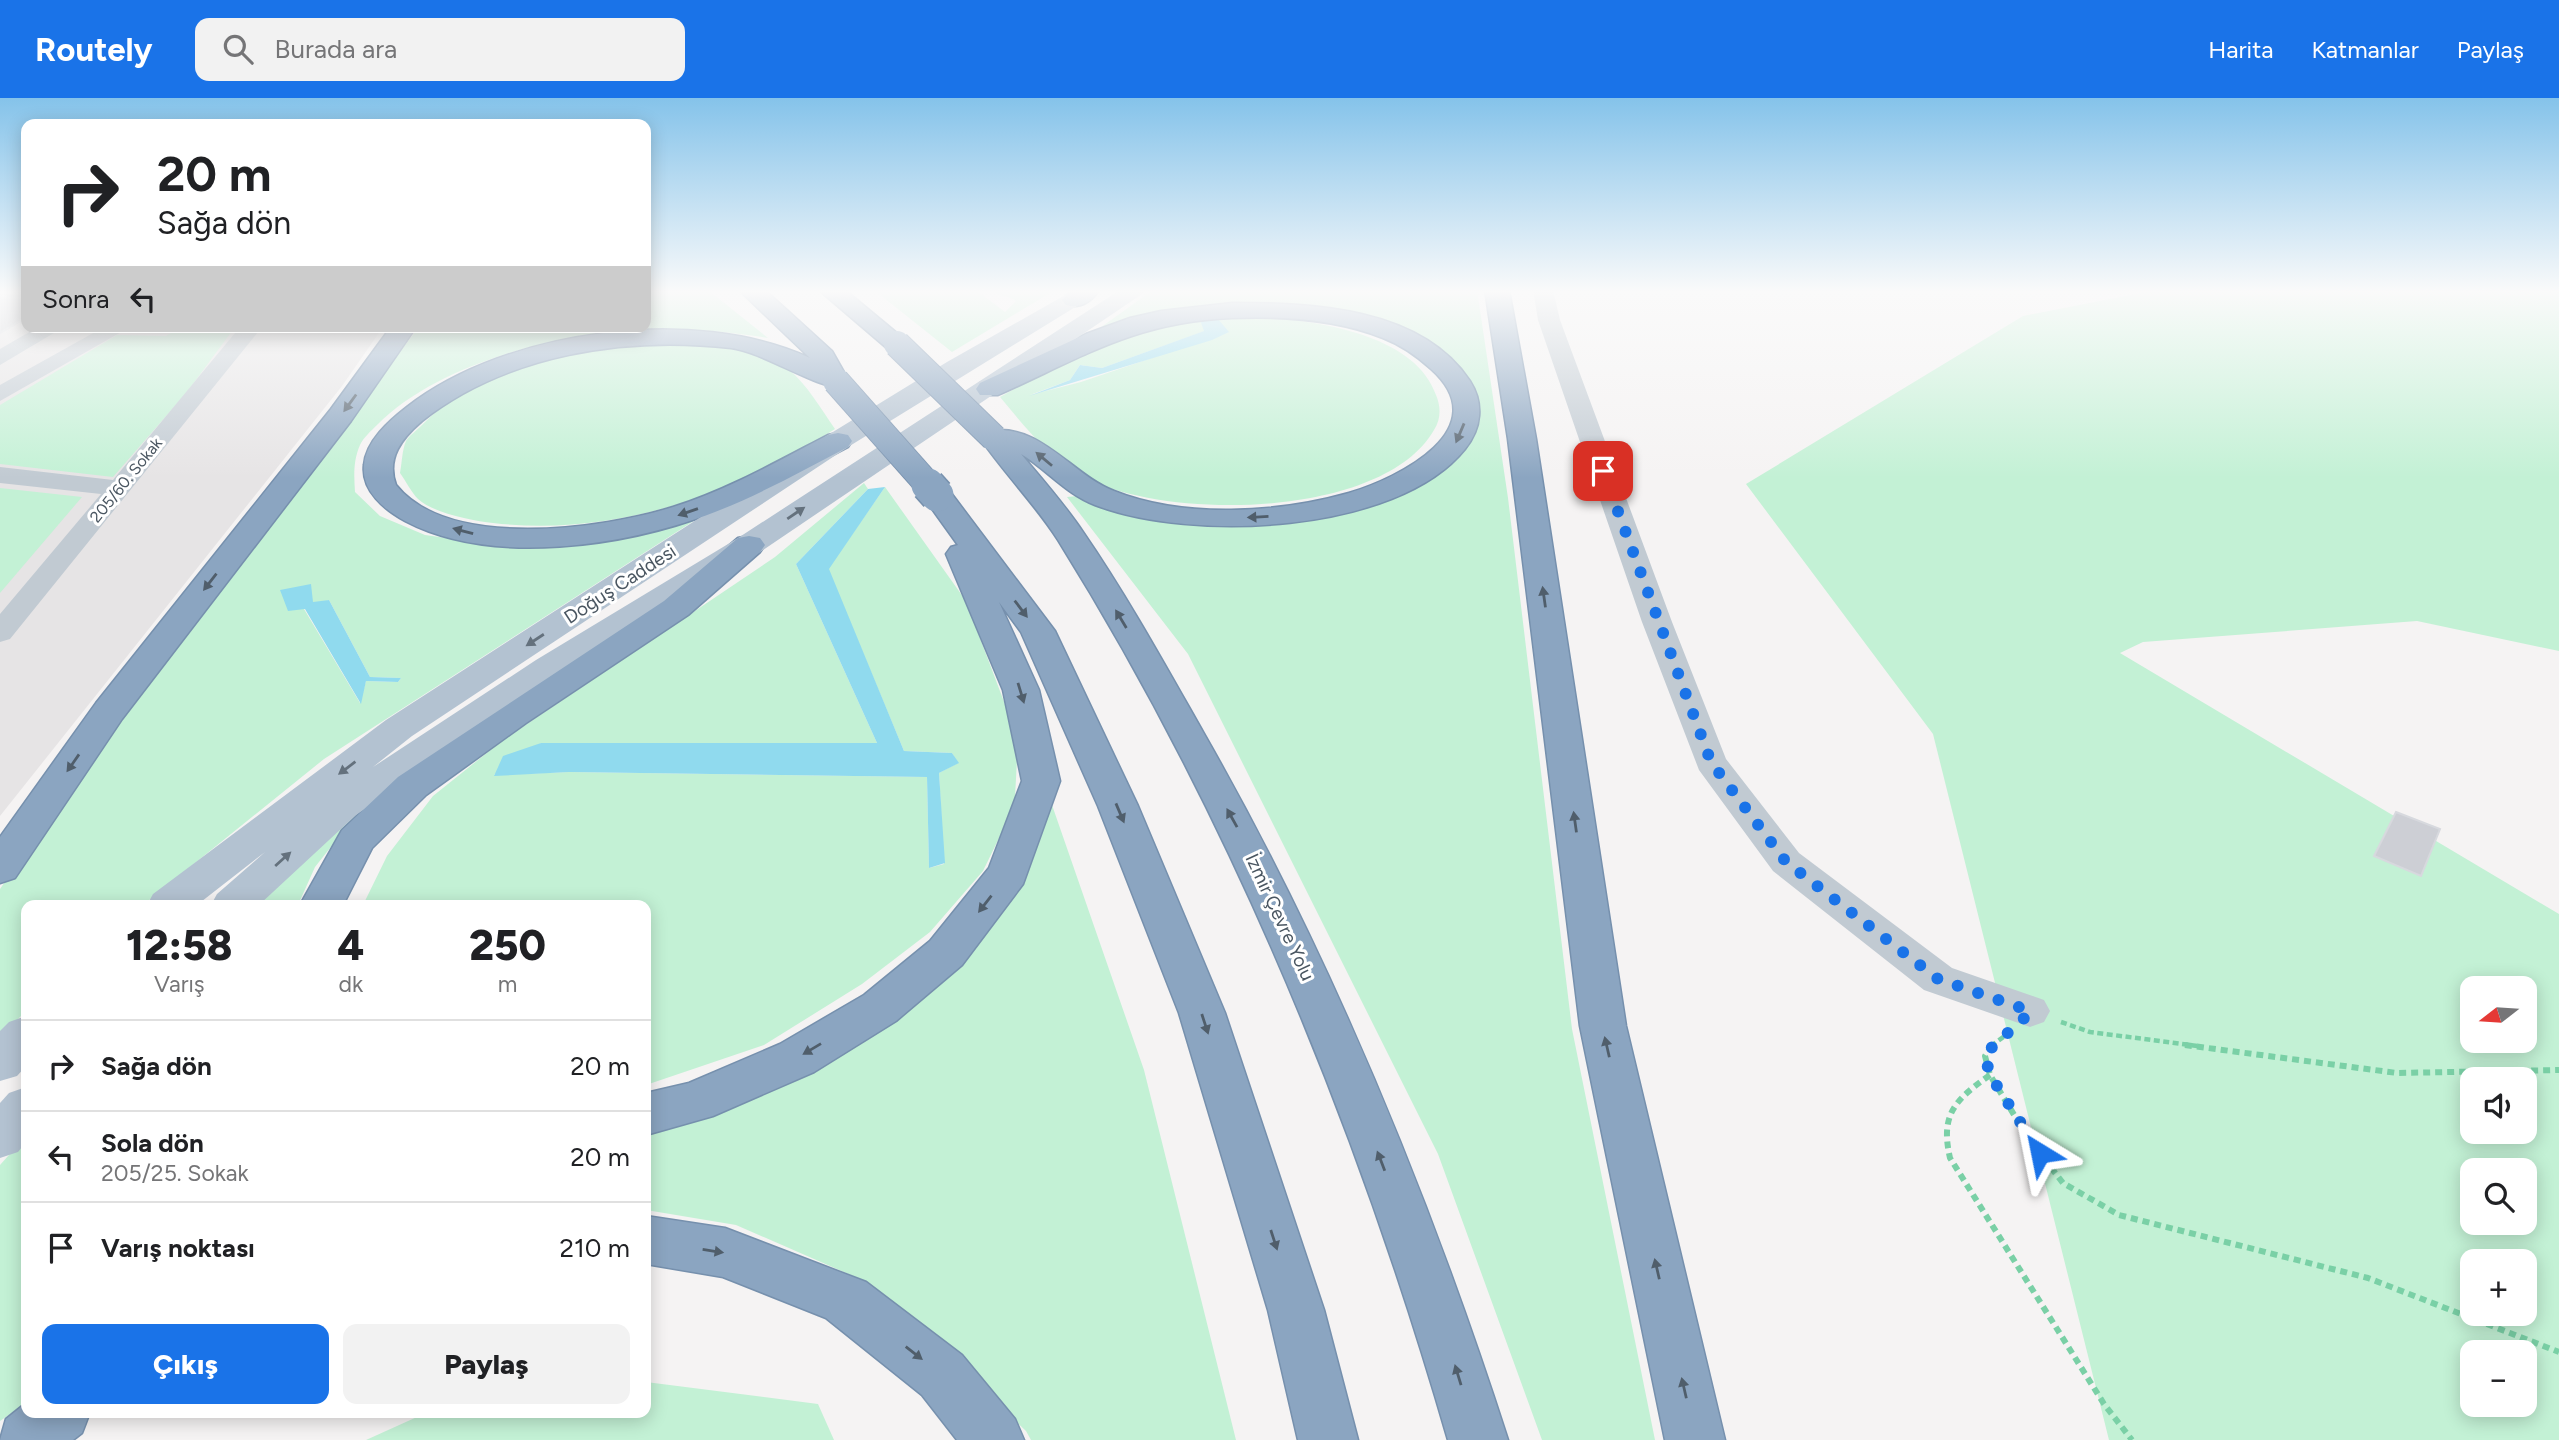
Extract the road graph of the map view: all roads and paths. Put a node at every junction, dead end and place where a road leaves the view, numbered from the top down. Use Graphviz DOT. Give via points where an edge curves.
graph roads {
  1 [pos="74,353"];
  2 [pos="231,353"];
  3 [pos="386,353"];
  4 [pos="552,353"];
  5 [pos="776,353"];
  6 [pos="819,353"];
  7 [pos="906,353"];
  8 [pos="981,353"];
  9 [pos="1042,353"];
  10 [pos="1066,353"];
  11 [pos="1426,353"];
  12 [pos="1508,353"];
  13 [pos="1561,353"];
  14 [pos="836,380"];
  15 [pos="989,388"];
  16 [pos="0,394"];
  17 [pos="994,438"];
  18 [pos="838,441"];
  19 [pos="0,475"];
  20 [pos="120,488"];
  21 [pos="937,495"];
  22 [pos="749,545"];
  23 [pos="0,633"];
  24 [pos="0,868"];
  25 [pos="175,900"];
  26 [pos="238,900"];
  27 [pos="324,900"];
  28 [pos="2030,1011"];
  29 [pos="21,1040"];
  30 [pos="0,1062"];
  31 [pos="2559,1070"];
  32 [pos="1990,1075"];
  33 [pos="651,1113"];
  34 [pos="21,1114"];
  35 [pos="0,1137"];
  36 [pos="651,1241"];
  37 [pos="2559,1352"];
  38 [pos="54,1418"];
  39 [pos="27,1440"];
  40 [pos="994,1440"];
  41 [pos="1328,1440"];
  42 [pos="1478,1440"];
  43 [pos="1695,1440"];
  44 [pos="2132,1440"];
  1 -- 16 [label="street"];
  2 -- 20 [label="street, 205/60. Sokak"];
  3 -- 24 [label="highway, one-way" via="109,712"];
  18 -- 4 [label="highway, one-way" via="684,514 587,533 533,537 477,534 433,523 403,508 383,489 378,470 381,450 415,411 478,376"];
  5 -- 14 [label="highway, one-way"];
  6 -- 14 [label="highway"];
  7 -- 17 [label="highway, İzmir Çevre Yolu, bridge"];
  8 -- 18 [label="main road, Doğuş Caddesi"];
  9 -- 15 [label="main road, Doğuş Caddesi"];
  15 -- 10 [label="highway, one-way"];
  11 -- 17 [label="highway, one-way" via="1442,363 1461,386 1468,414 1456,444 1425,471 1357,502 1259,518 1150,510 1094,494 1027,445"];
  43 -- 12 [label="highway, one-way" via="1603,1026"];
  13 -- 28 [label="street" via="1711,762 1786,862 1938,979"];
  14 -- 21 [label="highway, bridge"];
  22 -- 15 [label="main road, Doğuş Caddesi, one-way"];
  42 -- 17 [label="highway, İzmir Çevre Yolu, one-way" via="1440,1315 1328,1021 1244,839 1070,535"];
  18 -- 25 [label="main road, Doğuş Caddesi, one-way" via="399,728"];
  19 -- 20 [label="street"];
  20 -- 23 [label="street, 205/60. Sokak"];
  21 -- 33 [label="highway, one-way" via="1021,690 1041,781 1008,873 946,953 880,1008 797,1058 696,1101"];
  21 -- 41 [label="highway, one-way" via="1038,631 1118,806 1202,1013 1296,1310"];
  26 -- 22 [label="main road, Doğuş Caddesi, one-way" via="342,806 548,668"];
  22 -- 27 [label="highway" via="676,608 412,786 356,840"];
  28 -- 31 [label="path" via="2090,1032 2397,1073"];
  28 -- 32 [label="path" via="2018,1027 1993,1043 1985,1056"];
  29 -- 30 [label="main road"];
  32 -- 37 [label="path" via="2028,1138 2063,1183 2119,1215 2368,1279"];
  32 -- 44 [label="path" via="1954,1104 1945,1131 1951,1158 2104,1404"];
  34 -- 35 [label="main road"];
  36 -- 40 [label="highway, one-way" via="725,1253 846,1300 942,1374"];
  38 -- 39 [label="highway"];
}
